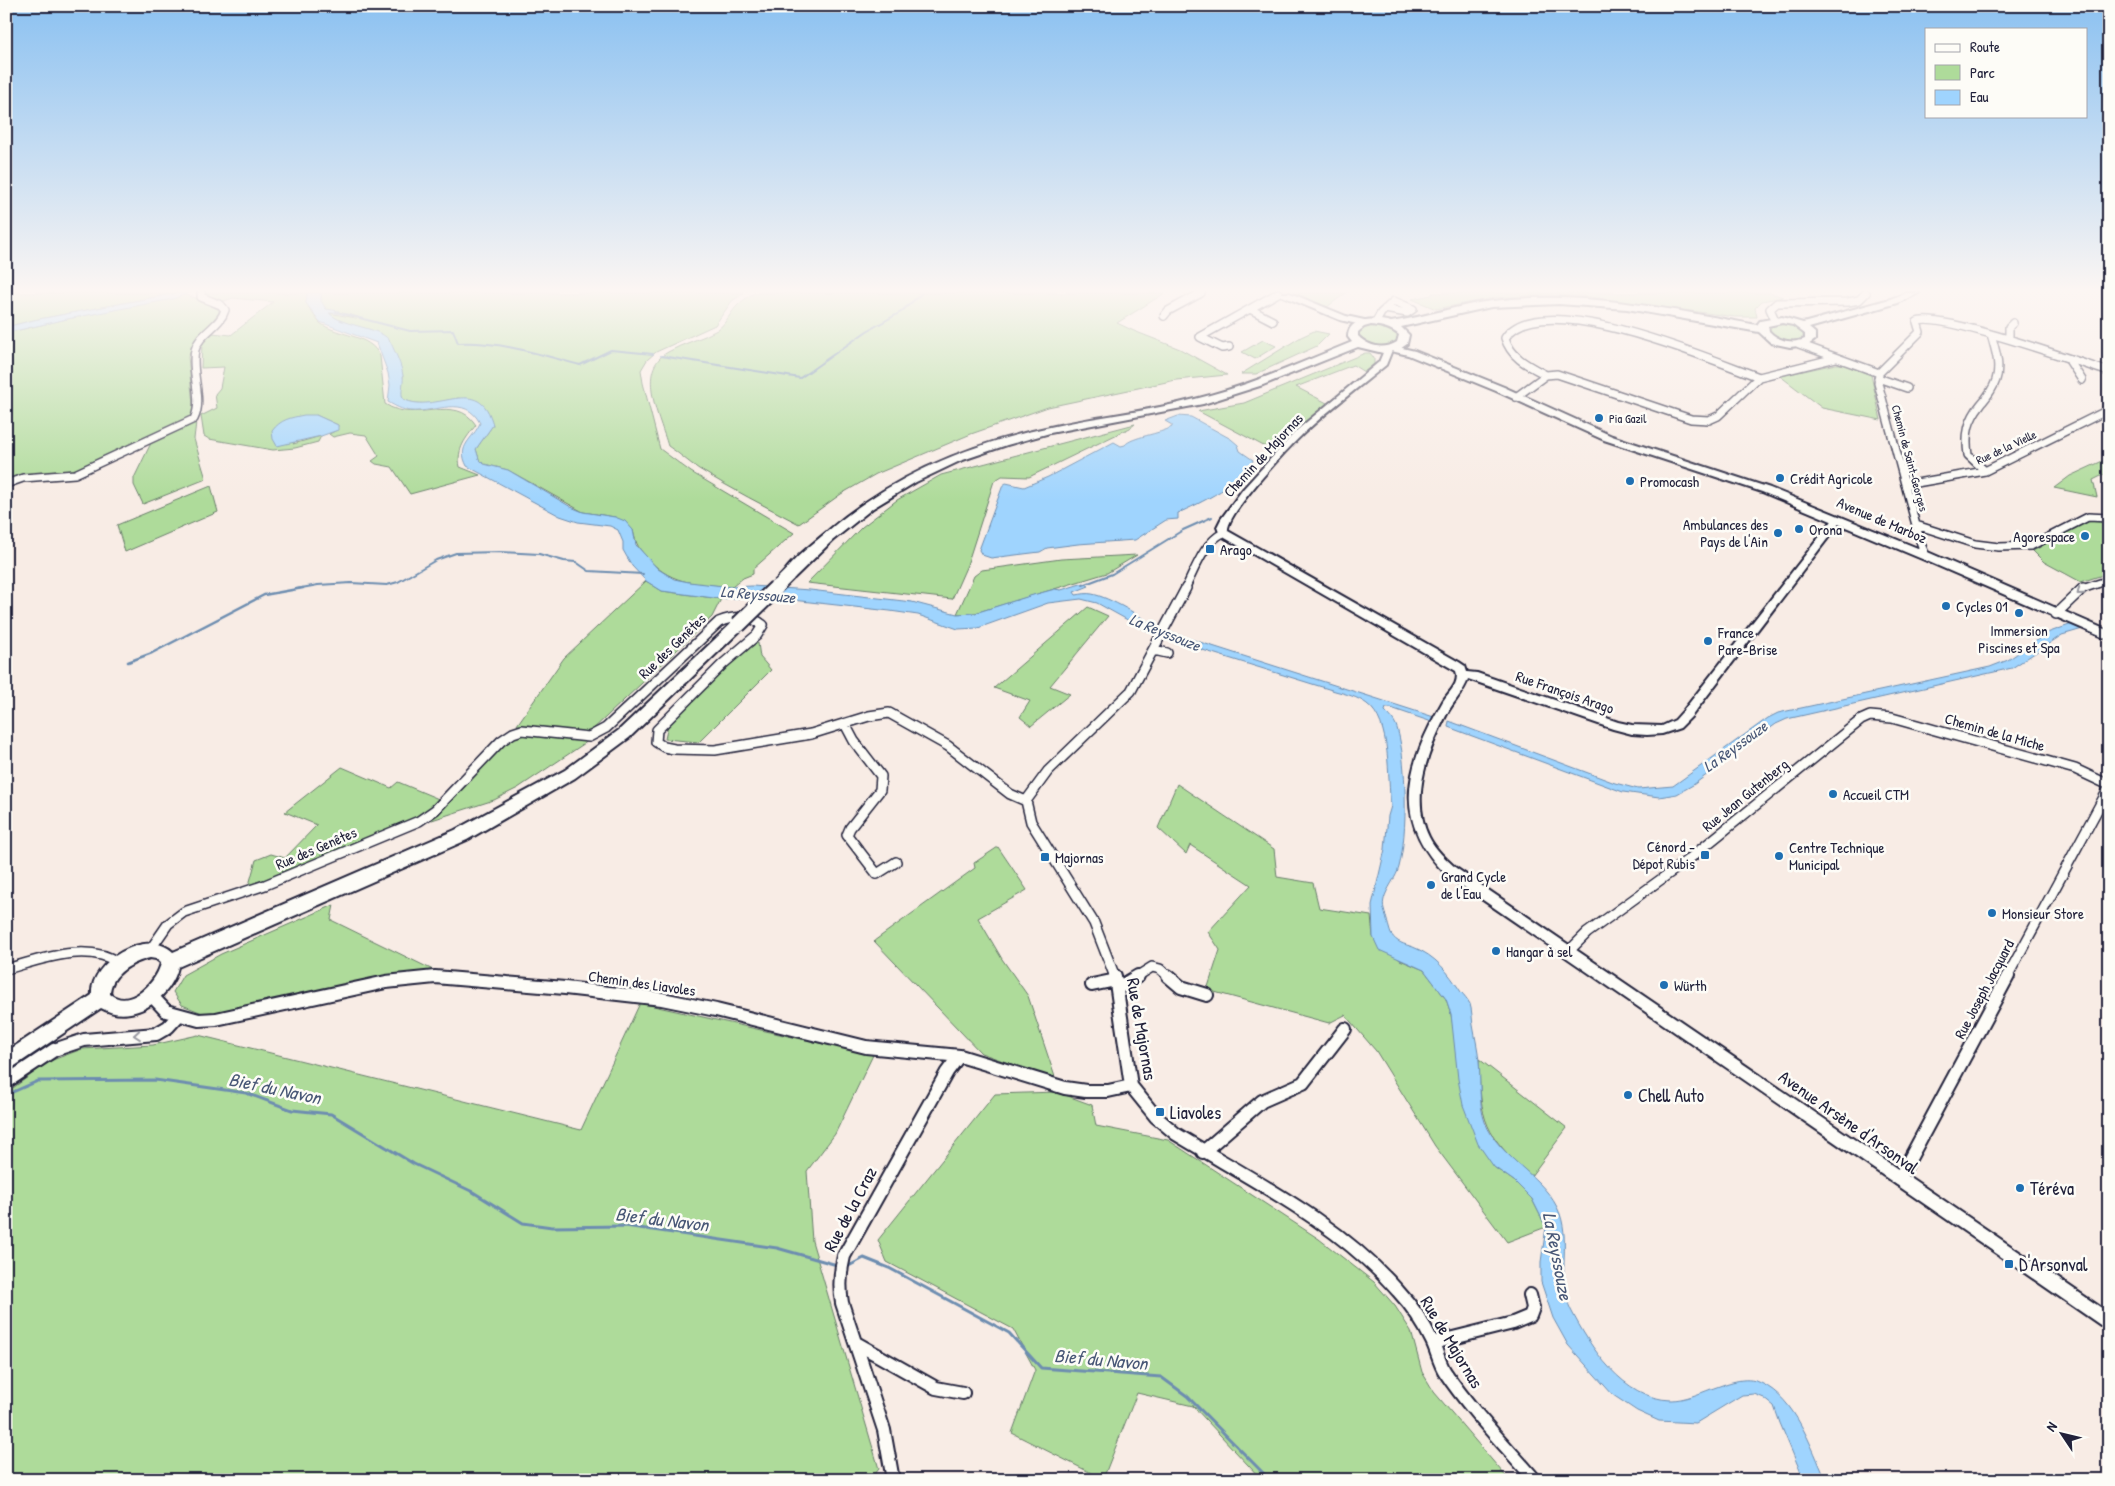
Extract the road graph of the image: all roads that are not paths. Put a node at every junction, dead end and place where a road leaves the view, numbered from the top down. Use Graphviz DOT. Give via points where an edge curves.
graph roads {
  1 [pos="194,362"];
  2 [pos="1309,362"];
  3 [pos="1380,362"];
  4 [pos="1384,362"];
  5 [pos="1436,362"];
  6 [pos="1442,362"];
  7 [pos="1524,362"];
  8 [pos="1716,362"];
  9 [pos="1815,362"];
  10 [pos="1847,362"];
  11 [pos="1892,362"];
  12 [pos="1998,362"];
  13 [pos="2071,362"];
  14 [pos="2077,362"];
  15 [pos="1379,367"];
  16 [pos="2109,372"];
  17 [pos="1546,375"];
  18 [pos="1879,376"];
  19 [pos="1759,378"];
  20 [pos="2082,380"];
  21 [pos="1906,388"];
  22 [pos="1500,389"];
  23 [pos="1516,397"];
  24 [pos="2109,407"];
  25 [pos="1985,471"];
  26 [pos="6,484"];
  27 [pos="1905,485"];
  28 [pos="2109,518"];
  29 [pos="1838,519"];
  30 [pos="1916,525"];
  31 [pos="1224,532"];
  32 [pos="1926,556"];
  33 [pos="2109,580"];
  34 [pos="2056,614"];
  35 [pos="2109,636"];
  36 [pos="1156,645"];
  37 [pos="1167,653"];
  38 [pos="1463,675"];
  39 [pos="1870,716"];
  40 [pos="845,724"];
  41 [pos="2109,786"];
  42 [pos="1026,800"];
  43 [pos="896,862"];
  44 [pos="150,950"];
  45 [pos="1568,952"];
  46 [pos="170,962"];
  47 [pos="119,963"];
  48 [pos="6,969"];
  49 [pos="1117,984"];
  50 [pos="1092,985"];
  51 [pos="1207,994"];
  52 [pos="151,995"];
  53 [pos="102,998"];
  54 [pos="179,1015"];
  55 [pos="1345,1029"];
  56 [pos="959,1056"];
  57 [pos="6,1063"];
  58 [pos="6,1082"];
  59 [pos="1131,1086"];
  60 [pos="1203,1152"];
  61 [pos="1899,1179"];
  62 [pos="1530,1296"];
  63 [pos="2109,1323"];
  64 [pos="856,1343"];
  65 [pos="1433,1343"];
  66 [pos="963,1393"];
  67 [pos="894,1480"];
  68 [pos="1535,1480"];
  1 -- 26 [label="street" via="198,411 194,419 75,474 22,478"];
  2 -- 46 [label="main road, bridge" via="1199,402 1036,434 988,448 906,483 870,505 823,542 624,734 570,774 460,835"];
  3 -- 15 [label="street"];
  4 -- 15 [label="street, Chemin de Majornas"];
  5 -- 22 [label="main road, Avenue de Marboz"];
  6 -- 22 [label="main road, Avenue de Marboz"];
  7 -- 17 [label="street"];
  8 -- 19 [label="street"];
  9 -- 19 [label="street"];
  10 -- 18 [label="street"];
  11 -- 18 [label="street"];
  12 -- 25 [label="street" via="1991,391 1976,410 1967,429 1968,455"];
  13 -- 20 [label="street"];
  14 -- 16 [label="street"];
  15 -- 31 [label="street, Chemin de Majornas" via="1315,419 1279,455 1224,521"];
  17 -- 19 [label="street" via="1557,374 1701,420 1718,416"];
  17 -- 23 [label="street"];
  18 -- 21 [label="street"];
  18 -- 27 [label="street, Chemin de Saint-Georges"];
  22 -- 23 [label="main road, Avenue de Marboz"];
  23 -- 29 [label="main road, Avenue de Marboz" via="1602,436 1751,484"];
  24 -- 25 [label="street, Rue de la Vielle"];
  25 -- 27 [label="street, Rue de la Vielle"];
  27 -- 30 [label="street, Chemin de Saint-Georges"];
  28 -- 30 [label="street" via="2088,516 2031,546 1975,544"];
  29 -- 32 [label="main road, Avenue de Marboz"];
  29 -- 38 [label="street, Rue François Arago" via="1677,725 1636,731"];
  30 -- 32 [label="street, Chemin de Saint-Georges"];
  31 -- 36 [label="street, Chemin de Majornas" via="1211,540"];
  31 -- 38 [label="street, Rue François Arago" via="1456,665"];
  32 -- 34 [label="main road, Avenue de Marboz"];
  33 -- 34 [label="street, one-way" via="2084,587"];
  34 -- 35 [label="main road, Avenue de Marboz"];
  36 -- 37 [label="street"];
  36 -- 42 [label="street" via="1131,690 1048,771"];
  38 -- 45 [label="street, Avenue Arsène d'Arsonval" via="1464,680 1448,702 1418,772 1418,822 1428,846 1452,872"];
  39 -- 41 [label="street, Chemin de la Miche" via="1892,718 2076,769"];
  39 -- 45 [label="street, Rue Jean Gutenberg" via="1664,879 1587,933"];
  40 -- 42 [label="street, Rue des Genêtes" via="889,713 948,746 1010,794"];
  40 -- 43 [label="street" via="881,776 882,783 847,835 877,874"];
  40 -- 44 [label="street, Rue des Genêtes" via="810,734 715,750 674,750 656,742 656,730 722,664 757,635 763,625 756,619 730,617 714,625 606,728 589,737 522,730 513,732 435,810 419,821 265,885 184,912 163,929"];
  41 -- 61 [label="street, Rue Joseph Jacquard"];
  42 -- 49 [label="street, Rue de Majornas" via="1031,822 1094,922"];
  44 -- 46 [label="main road" via="167,956"];
  44 -- 47 [label="main road" via="129,956"];
  45 -- 61 [label="street, Avenue Arsène d'Arsonval"];
  46 -- 52 [label="main road" via="166,979"];
  47 -- 48 [label="street" via="110,956 80,953"];
  47 -- 53 [label="main road" via="103,981"];
  49 -- 50 [label="street"];
  49 -- 51 [label="street" via="1152,967 1160,969 1181,987"];
  49 -- 59 [label="street, Rue de Majornas"];
  52 -- 53 [label="main road" via="128,1005 116,1006"];
  52 -- 54 [label="street, Chemin des Liavoles" via="166,1011"];
  53 -- 57 [label="main road"];
  54 -- 56 [label="street, Chemin des Liavoles" via="199,1020 216,1019 386,982 435,977 655,998 868,1047"];
  54 -- 58 [label="street, one-way" via="156,1034 84,1040 54,1050"];
  55 -- 60 [label="street" via="1302,1083 1262,1101"];
  56 -- 59 [label="street, Chemin des Liavoles" via="1050,1086 1094,1093 1113,1092"];
  56 -- 64 [label="street, Rue de la Craz" via="844,1256 839,1273 842,1307"];
  59 -- 60 [label="street, Rue de Majornas" via="1161,1121"];
  60 -- 65 [label="street, Rue de Majornas" via="1268,1189 1349,1243 1398,1290 1422,1321"];
  61 -- 63 [label="street, Avenue Arsène d'Arsonval"];
  62 -- 65 [label="street" via="1533,1308 1530,1316"];
  64 -- 66 [label="street" via="936,1388"];
  64 -- 67 [label="street, Rue de la Craz" via="883,1427"];
  65 -- 68 [label="street, Rue de Majornas" via="1455,1387"];
}
